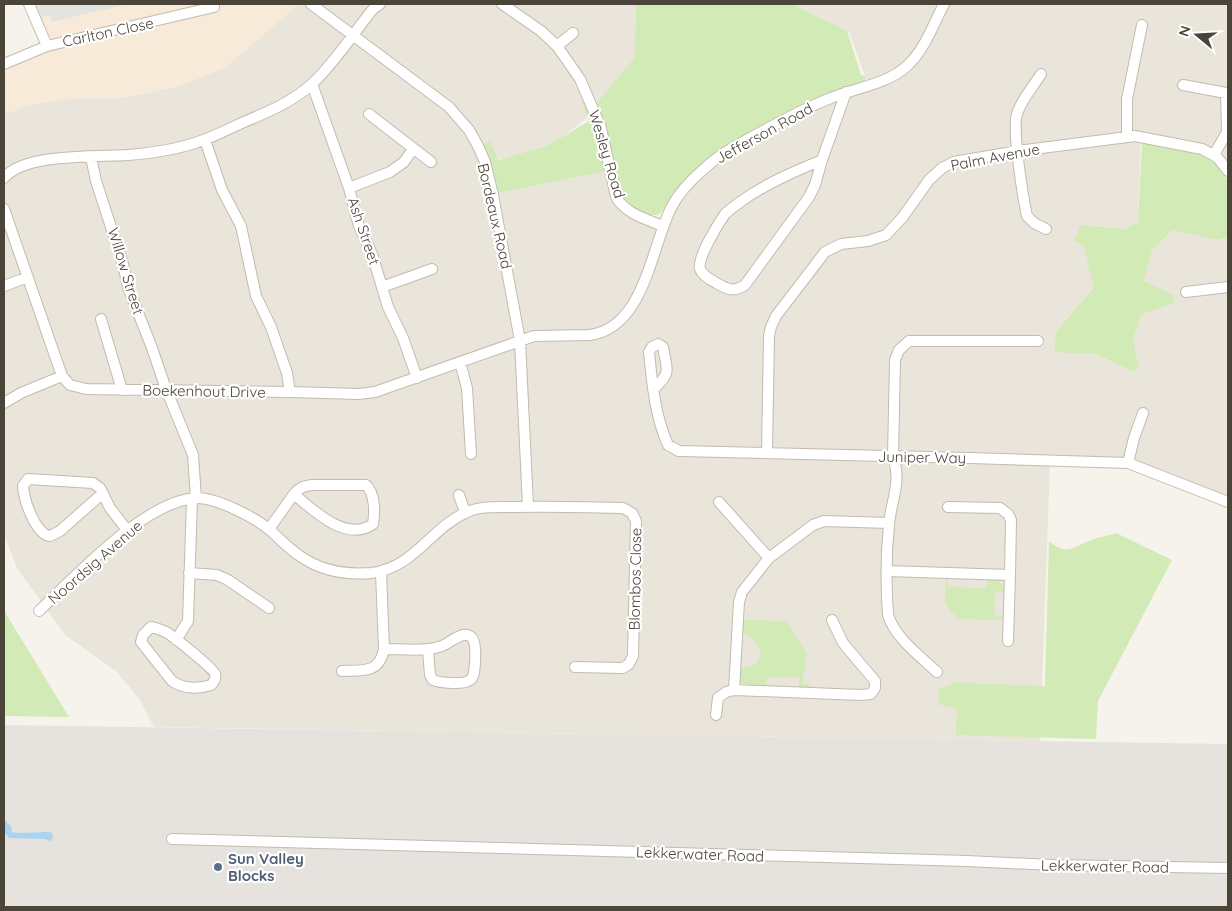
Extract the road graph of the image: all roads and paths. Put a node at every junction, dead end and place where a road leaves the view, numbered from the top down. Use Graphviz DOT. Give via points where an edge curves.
graph roads {
  1 [pos="29,4"];
  2 [pos="311,4"];
  3 [pos="380,4"];
  4 [pos="502,4"];
  5 [pos="944,4"];
  6 [pos="214,7"];
  7 [pos="1142,26"];
  8 [pos="573,33"];
  9 [pos="353,34"];
  10 [pos="47,46"];
  11 [pos="558,46"];
  12 [pos="4,64"];
  13 [pos="1041,74"];
  14 [pos="312,84"];
  15 [pos="1184,85"];
  16 [pos="846,92"];
  17 [pos="1227,93"];
  18 [pos="369,114"];
  19 [pos="1127,137"];
  20 [pos="205,140"];
  21 [pos="413,149"];
  22 [pos="1018,151"];
  23 [pos="1214,155"];
  24 [pos="91,157"];
  25 [pos="822,160"];
  26 [pos="431,162"];
  27 [pos="1228,171"];
  28 [pos="4,178"];
  29 [pos="349,188"];
  30 [pos="4,209"];
  31 [pos="663,226"];
  32 [pos="1046,229"];
  33 [pos="432,270"];
  34 [pos="28,278"];
  35 [pos="4,286"];
  36 [pos="382,287"];
  37 [pos="1228,287"];
  38 [pos="1186,292"];
  39 [pos="102,318"];
  40 [pos="520,341"];
  41 [pos="1038,341"];
  42 [pos="460,362"];
  43 [pos="62,376"];
  44 [pos="417,378"];
  45 [pos="166,389"];
  46 [pos="654,389"];
  47 [pos="122,390"];
  48 [pos="290,392"];
  49 [pos="4,403"];
  50 [pos="1143,413"];
  51 [pos="767,452"];
  52 [pos="471,454"];
  53 [pos="893,456"];
  54 [pos="1128,463"];
  55 [pos="103,494"];
  56 [pos="294,494"];
  57 [pos="459,495"];
  58 [pos="194,499"];
  59 [pos="719,502"];
  60 [pos="1228,502"];
  61 [pos="528,506"];
  62 [pos="948,507"];
  63 [pos="465,512"];
  64 [pos="889,523"];
  65 [pos="269,529"];
  66 [pos="127,530"];
  67 [pos="769,558"];
  68 [pos="888,570"];
  69 [pos="381,572"];
  70 [pos="189,573"];
  71 [pos="1010,575"];
  72 [pos="269,608"];
  73 [pos="39,611"];
  74 [pos="832,620"];
  75 [pos="176,640"];
  76 [pos="1008,642"];
  77 [pos="384,649"];
  78 [pos="428,650"];
  79 [pos="576,667"];
  80 [pos="342,671"];
  81 [pos="937,672"];
  82 [pos="734,690"];
  83 [pos="716,715"];
  84 [pos="172,839"];
  85 [pos="1228,868"];
  1 -- 10 [label="street"];
  2 -- 9 [label="street, Bordeaux Road"];
  3 -- 9 [label="street"];
  4 -- 11 [label="street, Wesley Road"];
  5 -- 16 [label="street, Jefferson Road" via="924,44 907,66 888,78"];
  6 -- 10 [label="street, Carlton Close"];
  7 -- 19 [label="street" via="1127,99"];
  8 -- 11 [label="street"];
  9 -- 14 [label="street"];
  9 -- 40 [label="street, Bordeaux Road" via="449,107 473,137 485,162 493,194"];
  10 -- 12 [label="street, Carlton Close"];
  11 -- 31 [label="street, Wesley Road" via="580,79 595,111 616,197 630,212"];
  13 -- 22 [label="street" via="1017,113"];
  14 -- 20 [label="street" via="281,105"];
  14 -- 29 [label="street, Ash Street"];
  15 -- 17 [label="street"];
  16 -- 25 [label="street"];
  16 -- 31 [label="street, Jefferson Road" via="811,105 714,160 682,192"];
  17 -- 23 [label="street" via="1227,132"];
  18 -- 21 [label="street"];
  19 -- 22 [label="street, Palm Avenue"];
  19 -- 23 [label="street, Palm Avenue" via="1141,136 1202,149"];
  20 -- 24 [label="street" via="153,152"];
  20 -- 48 [label="street" via="222,190 241,226 256,296 271,327"];
  21 -- 26 [label="street"];
  21 -- 29 [label="street" via="404,162 390,172"];
  22 -- 32 [label="street" via="1027,216"];
  22 -- 51 [label="street, Palm Avenue" via="942,168 886,235 834,246 822,255 771,327"];
  23 -- 27 [label="street, Palm Avenue"];
  24 -- 28 [label="street" via="48,160 22,166"];
  24 -- 45 [label="street, Willow Street" via="124,264 128,288"];
  25 -- 25 [label="street" via="810,198 745,285 728,290 704,275 700,260 726,213 780,178"];
  29 -- 36 [label="street, Ash Street" via="359,226"];
  30 -- 34 [label="street"];
  31 -- 40 [label="street, Jefferson Road" via="640,292 617,324 598,334 534,336"];
  33 -- 36 [label="street"];
  34 -- 35 [label="street"];
  34 -- 43 [label="street"];
  36 -- 44 [label="street, Ash Street"];
  37 -- 38 [label="street"];
  39 -- 47 [label="street"];
  40 -- 42 [label="street, Boekenhout Drive"];
  40 -- 61 [label="street, Bordeaux Road"];
  41 -- 53 [label="street" via="909,341 905,344 899,350 894,366"];
  42 -- 44 [label="street, Boekenhout Drive"];
  42 -- 52 [label="street" via="466,388"];
  43 -- 47 [label="street, Boekenhout Drive" via="70,385 80,389"];
  43 -- 49 [label="street"];
  44 -- 48 [label="street, Boekenhout Drive" via="359,394"];
  45 -- 47 [label="street, Boekenhout Drive"];
  45 -- 48 [label="street, Boekenhout Drive"];
  45 -- 58 [label="street, Willow Street" via="193,455"];
  46 -- 51 [label="street, Juniper Way" via="661,425 672,448 684,452"];
  50 -- 54 [label="street"];
  51 -- 53 [label="street, Juniper Way"];
  53 -- 54 [label="street, Juniper Way"];
  53 -- 64 [label="street" via="897,488"];
  54 -- 60 [label="street, Juniper Way"];
  55 -- 55 [label="street" via="50,536 41,533 37,527 23,486 28,479 89,482 100,488"];
  55 -- 66 [label="street"];
  56 -- 56 [label="street" via="301,487 312,485 366,485 371,491 372,524 356,529 336,526"];
  56 -- 65 [label="street"];
  57 -- 63 [label="street"];
  58 -- 65 [label="street, Noordsig Avenue" via="219,503 243,512"];
  58 -- 66 [label="street, Noordsig Avenue" via="165,507"];
  58 -- 70 [label="street, Willow Street"];
  59 -- 67 [label="street"];
  61 -- 63 [label="street, Noordsig Avenue"];
  61 -- 79 [label="street, Blombos Close" via="623,508 636,518 632,658 626,667 619,669"];
  62 -- 71 [label="street" via="1000,508 1008,514 1011,520"];
  63 -- 69 [label="street, Noordsig Avenue" via="414,554"];
  64 -- 67 [label="street" via="824,522 806,529"];
  64 -- 68 [label="street"];
  65 -- 69 [label="street, Noordsig Avenue" via="300,556 318,566 345,573"];
  66 -- 73 [label="street, Noordsig Avenue"];
  67 -- 82 [label="street" via="742,592"];
  68 -- 71 [label="street"];
  68 -- 81 [label="street" via="887,613 891,623 905,642"];
  69 -- 77 [label="street"];
  70 -- 72 [label="street" via="217,575"];
  70 -- 75 [label="street, Willow Street" via="188,621"];
  71 -- 76 [label="street"];
  74 -- 82 [label="street" via="843,643 875,681 871,694"];
  75 -- 75 [label="street" via="164,631 151,628 142,635 141,642 161,669 179,686 212,685 215,678 212,670"];
  77 -- 78 [label="street"];
  77 -- 80 [label="street" via="381,660 373,668"];
  78 -- 78 [label="street" via="433,680 463,683 472,679 475,642 470,636 464,635"];
  82 -- 83 [label="street" via="718,698"];
  84 -- 85 [label="street, Lekkerwater Road"];
}
